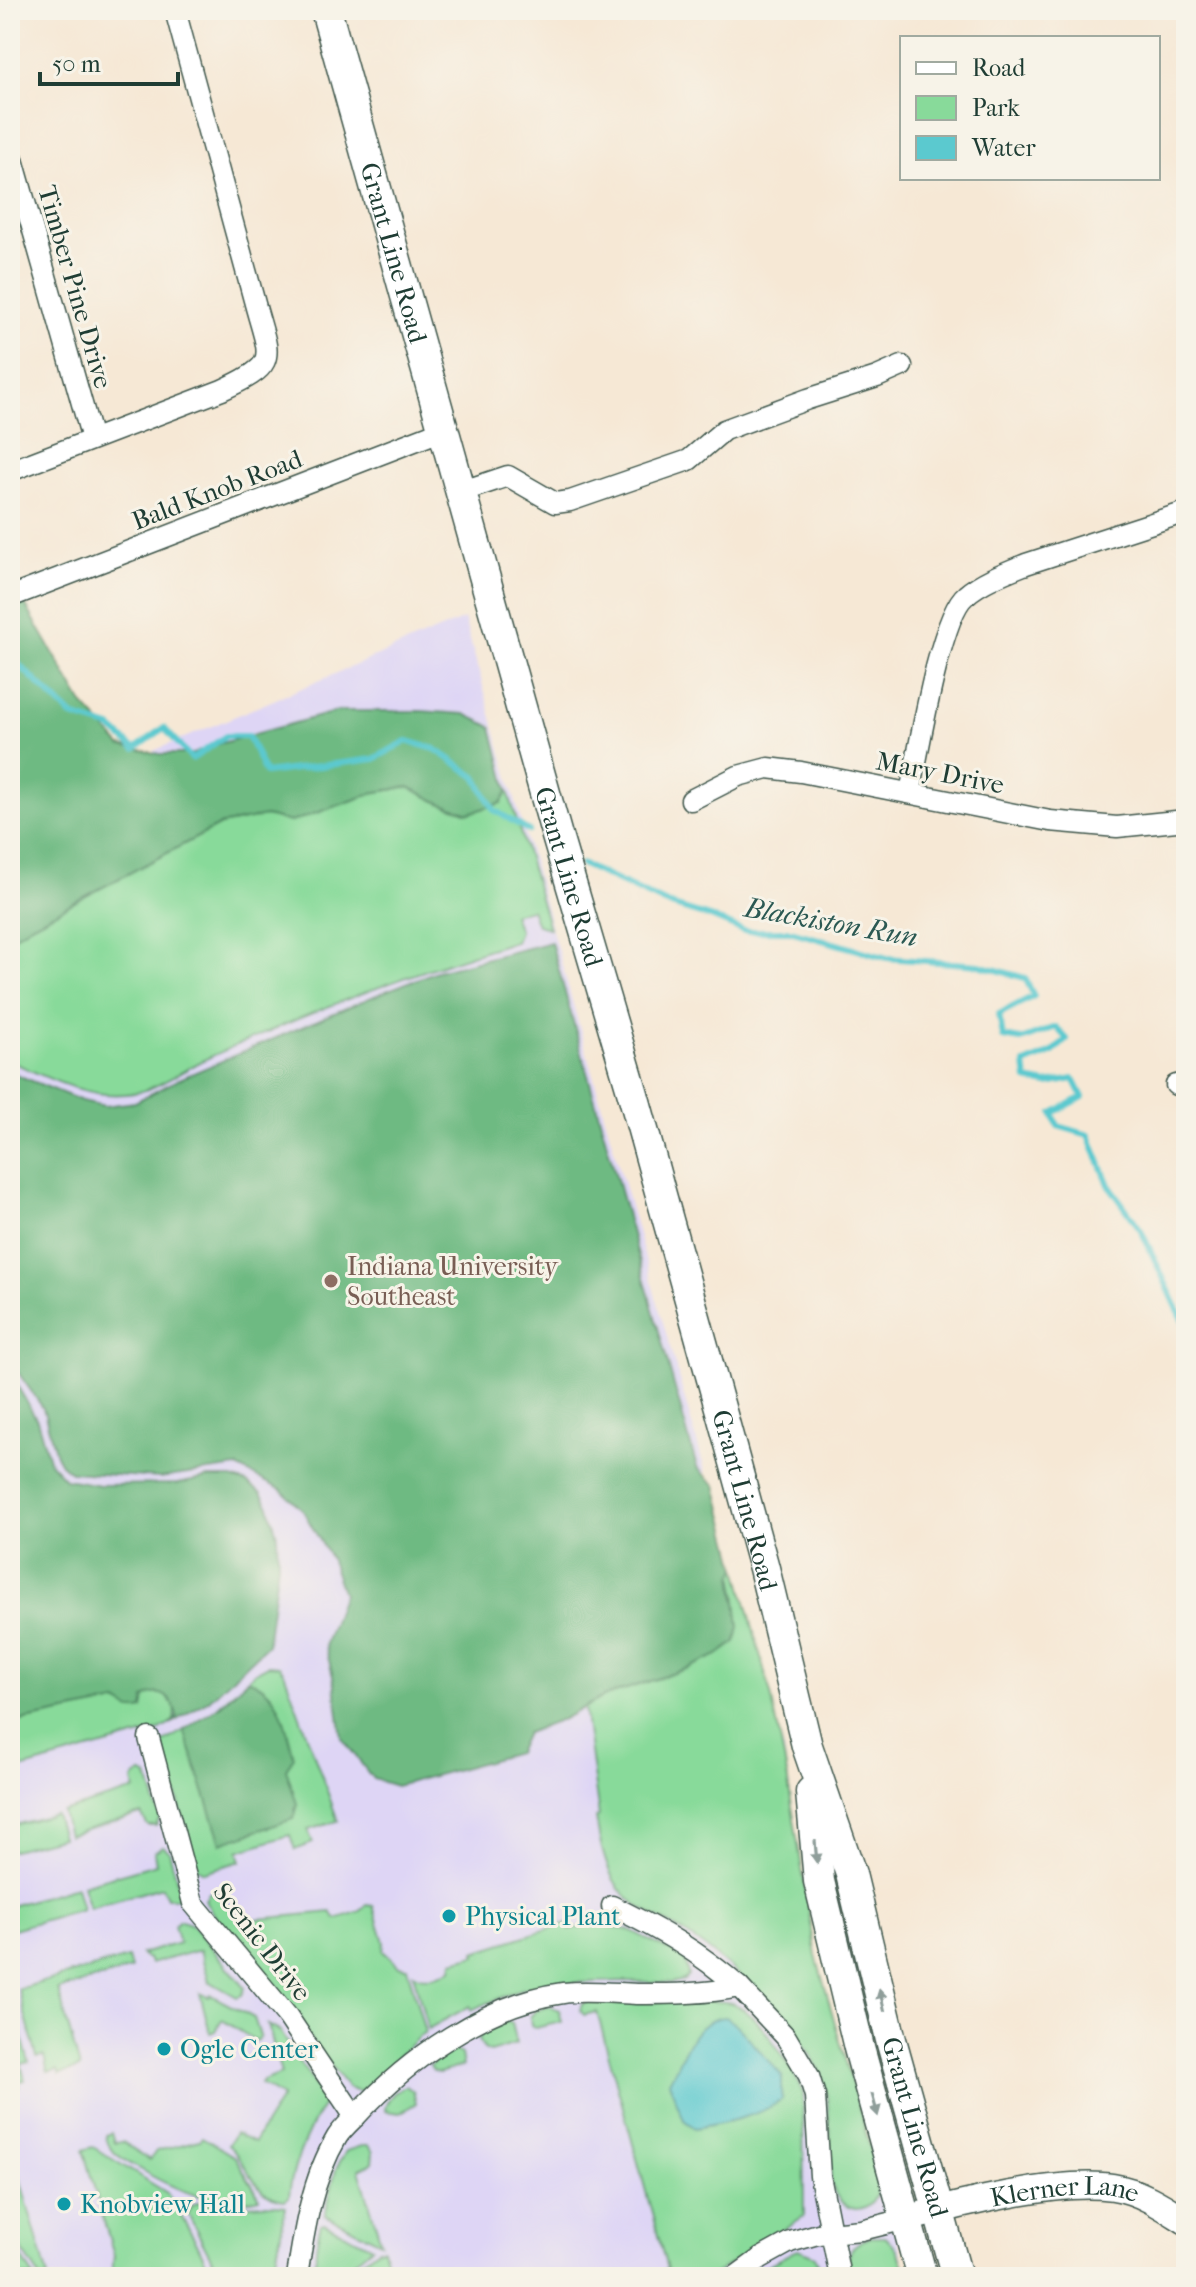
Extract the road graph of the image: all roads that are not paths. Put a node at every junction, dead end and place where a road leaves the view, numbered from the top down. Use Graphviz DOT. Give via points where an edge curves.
graph roads {
  1 [pos="175,10"];
  2 [pos="326,10"];
  3 [pos="10,149"];
  4 [pos="902,366"];
  5 [pos="443,430"];
  6 [pos="92,439"];
  7 [pos="10,471"];
  8 [pos="460,492"];
  9 [pos="1186,512"];
  10 [pos="10,597"];
  11 [pos="910,793"];
  12 [pos="691,800"];
  13 [pos="1186,820"];
  14 [pos="149,1738"];
  15 [pos="807,1746"];
  16 [pos="612,1906"];
  17 [pos="739,1987"];
  18 [pos="355,2117"];
  19 [pos="939,2210"];
  20 [pos="906,2219"];
  21 [pos="1186,2221"];
  22 [pos="832,2232"];
  23 [pos="297,2277"];
  24 [pos="735,2277"];
  25 [pos="840,2277"];
  26 [pos="922,2277"];
  27 [pos="957,2277"];
  1 -- 6 [label="street" via="267,360 252,377"];
  2 -- 5 [label="main road, Grant Line Road"];
  3 -- 6 [label="street, Timber Pine Drive"];
  4 -- 8 [label="street" via="724,430 689,460 570,501 555,503 508,476"];
  5 -- 8 [label="main road, Grant Line Road"];
  5 -- 10 [label="street, Bald Knob Road"];
  6 -- 7 [label="street"];
  8 -- 15 [label="main road, Grant Line Road" via="719,1404"];
  9 -- 11 [label="street" via="1007,571 964,595 945,631"];
  11 -- 12 [label="street, Mary Drive" via="768,768 738,776"];
  11 -- 13 [label="street, Mary Drive" via="1050,821 1117,827"];
  14 -- 18 [label="street, Scenic Drive" via="193,1903 288,2017"];
  19 -- 15 [label="main road, Grant Line Road, one-way" via="851,1874"];
  15 -- 20 [label="main road, Grant Line Road, one-way" via="819,1881"];
  16 -- 17 [label="street" via="680,1941"];
  17 -- 18 [label="street" via="541,1998 494,2014 451,2037 406,2067"];
  17 -- 22 [label="street" via="786,2037 809,2076"];
  18 -- 23 [label="street" via="337,2135 317,2182"];
  19 -- 20 [label="street, Klerner Lane"];
  19 -- 21 [label="street, Klerner Lane" via="1054,2188 1113,2187"];
  19 -- 27 [label="main road, Grant Line Road"];
  20 -- 22 [label="street"];
  20 -- 26 [label="main road, Grant Line Road"];
  22 -- 24 [label="street" via="790,2242"];
  22 -- 25 [label="street"];
}
